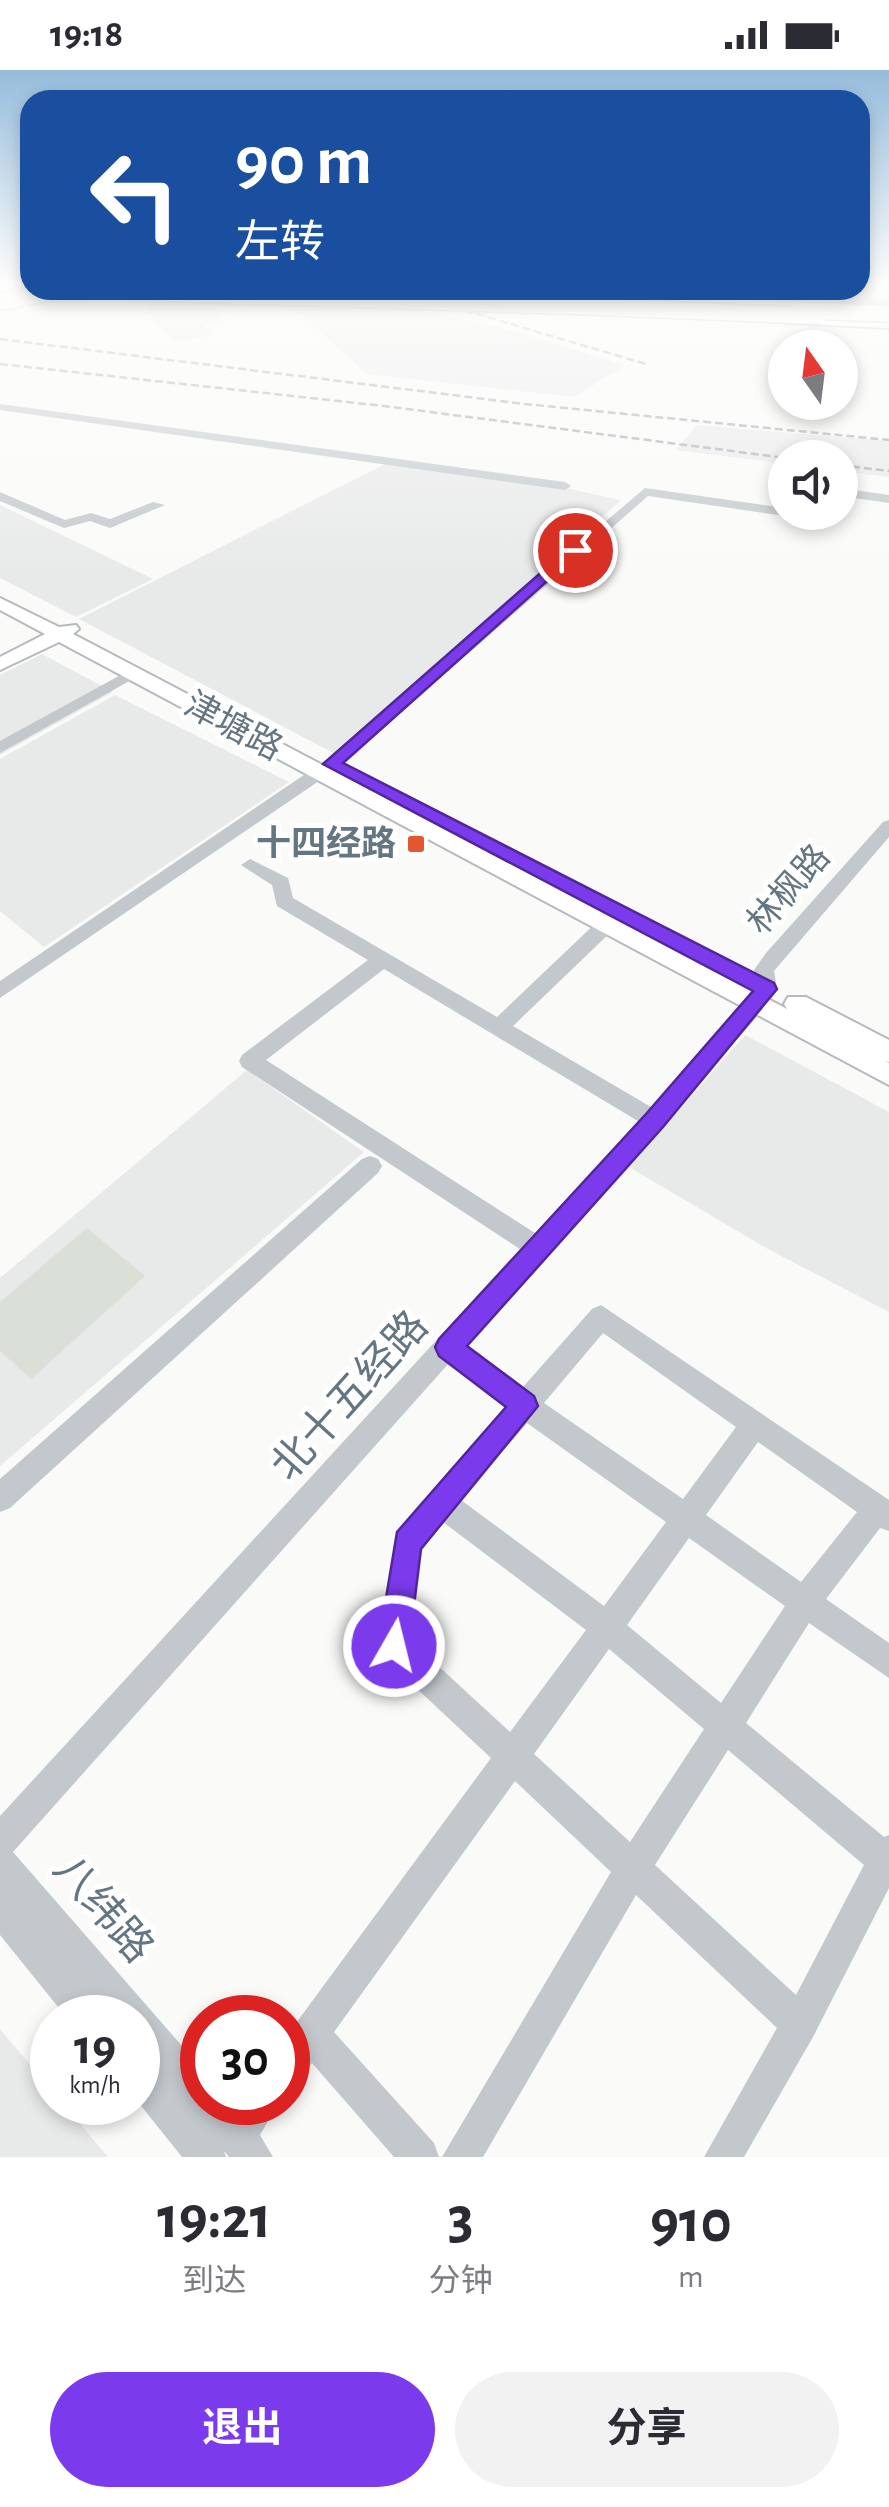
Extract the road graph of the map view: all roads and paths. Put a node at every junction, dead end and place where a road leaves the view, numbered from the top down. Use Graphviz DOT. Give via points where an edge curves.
graph roads {
  1 [pos="0,407"];
  2 [pos="565,486"];
  3 [pos="858,494"];
  4 [pos="0,496"];
  5 [pos="889,498"];
  6 [pos="158,505"];
  7 [pos="768,509"];
  8 [pos="0,589"];
  9 [pos="0,603"];
  10 [pos="68,635"];
  11 [pos="10,655"];
  12 [pos="134,674"];
  13 [pos="0,748"];
  14 [pos="326,768"];
  15 [pos="889,826"];
  16 [pos="250,865"];
  17 [pos="608,924"];
  18 [pos="382,960"];
  19 [pos="0,991"];
  20 [pos="762,996"];
  21 [pos="498,1028"];
  22 [pos="889,1052"];
  23 [pos="889,1075"];
  24 [pos="654,1120"];
  25 [pos="370,1166"];
  26 [pos="538,1248"];
  27 [pos="448,1347"];
  28 [pos="525,1406"];
  29 [pos="754,1424"];
  30 [pos="0,1498"];
  31 [pos="442,1502"];
  32 [pos="883,1513"];
  33 [pos="686,1517"];
  34 [pos="804,1602"];
  35 [pos="605,1626"];
  36 [pos="889,1662"];
  37 [pos="726,1727"];
  38 [pos="511,1755"];
  39 [pos="0,1841"];
  40 [pos="887,1856"];
  41 [pos="0,1863"];
  42 [pos="632,1868"];
  43 [pos="0,1908"];
  44 [pos="73,1995"];
  45 [pos="114,1995"];
  46 [pos="800,2024"];
  47 [pos="310,2033"];
  48 [pos="160,2048"];
  49 [pos="180,2071"];
  50 [pos="160,2091"];
  51 [pos="219,2125"];
  52 [pos="247,2125"];
  53 [pos="233,2150"];
  54 [pos="420,2157"];
  55 [pos="461,2157"];
  56 [pos="724,2157"];
  1 -- 2 [label="street"];
  3 -- 5 [label="street"];
  4 -- 6 [label="street" via="64,524 91,517 110,524"];
  7 -- 14 [label="street" via="644,492"];
  8 -- 10 [label="main road, 津塘路"];
  9 -- 10 [label="main road, 津塘路"];
  10 -- 11 [label="main road"];
  10 -- 11 [label="main road"];
  10 -- 12 [label="main road, 津塘路"];
  10 -- 14 [label="main road, 津塘路"];
  12 -- 13 [label="street"];
  12 -- 14 [label="main road, 津塘路"];
  14 -- 17 [label="main road, 津塘路"];
  14 -- 19 [label="street"];
  14 -- 20 [label="main road, 津塘路"];
  15 -- 20 [label="street, 林枫路" via="772,958"];
  16 -- 18 [label="street" via="280,882 284,901"];
  17 -- 20 [label="main road, 津塘路"];
  17 -- 21 [label="street"];
  18 -- 21 [label="street"];
  18 -- 26 [label="street" via="250,1060"];
  20 -- 22 [label="main road, 津塘路"];
  20 -- 23 [label="main road, 津塘路"];
  20 -- 24 [label="street, 北十五经路"];
  21 -- 24 [label="street"];
  24 -- 26 [label="street, 北十五经路"];
  25 -- 30 [label="street"];
  26 -- 27 [label="street, 北十五经路"];
  27 -- 28 [label="street"];
  27 -- 39 [label="street, 北十五经路"];
  28 -- 29 [label="street" via="601,1317"];
  28 -- 31 [label="street"];
  28 -- 33 [label="street"];
  29 -- 32 [label="street"];
  29 -- 33 [label="street"];
  31 -- 35 [label="street"];
  31 -- 38 [label="street" via="407,1542 394,1646"];
  32 -- 34 [label="street"];
  33 -- 34 [label="street"];
  33 -- 35 [label="street"];
  34 -- 36 [label="street"];
  34 -- 37 [label="street"];
  35 -- 37 [label="street"];
  35 -- 38 [label="street"];
  37 -- 40 [label="street"];
  37 -- 42 [label="street"];
  38 -- 42 [label="street"];
  38 -- 47 [label="street"];
  40 -- 46 [label="street"];
  41 -- 45 [label="street, 八纬路"];
  42 -- 46 [label="street"];
  42 -- 55 [label="street"];
  43 -- 44 [label="street, 八纬路"];
  46 -- 56 [label="street"];
  47 -- 54 [label="street"];
  48 -- 49 [label="street, 八纬路"];
  50 -- 53 [label="street"];
  51 -- 53 [label="street, 八纬路"];
  52 -- 53 [label="street"];
}
